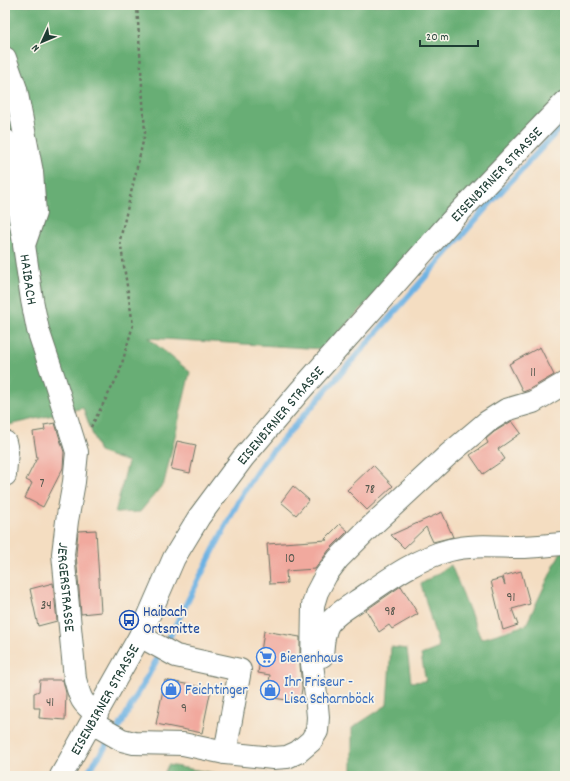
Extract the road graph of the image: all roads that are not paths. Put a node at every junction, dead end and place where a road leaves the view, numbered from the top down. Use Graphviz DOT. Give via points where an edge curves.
graph roads {
  1 [pos="5,58"];
  2 [pos="565,102"];
  3 [pos="5,140"];
  4 [pos="24,244"];
  5 [pos="565,383"];
  6 [pos="5,442"];
  7 [pos="77,452"];
  8 [pos="5,475"];
  9 [pos="562,544"];
  10 [pos="158,646"];
  11 [pos="316,695"];
  12 [pos="98,722"];
  13 [pos="225,753"];
  14 [pos="61,776"];
  1 -- 4 [label="main road, HAIBACH" via="16,89 32,172 35,213"];
  2 -- 10 [label="main road, EISENBIRNER STRASSE" via="451,221 243,458 199,517 174,558"];
  3 -- 4 [label="main road" via="10,156"];
  4 -- 7 [label="main road, HAIBACH" via="38,330"];
  5 -- 11 [label="main road" via="533,402 506,410 486,422 338,559 317,592 314,605 312,664"];
  6 -- 8 [label="main road"];
  7 -- 12 [label="main road, JERGERSTRASSE" via="63,554 75,679 79,695"];
  9 -- 11 [label="main road" via="522,547 473,546 450,550 408,567 338,614 328,624 324,635"];
  10 -- 12 [label="main road, EISENBIRNER STRASSE"];
  10 -- 13 [label="main road" via="240,670"];
  11 -- 13 [label="main road, JERGERSTRASSE" via="317,731 311,741 298,752 287,757 273,758"];
  12 -- 13 [label="main road, JERGERSTRASSE" via="122,740 134,743 182,744"];
  12 -- 14 [label="main road, EISENBIRNER STRASSE"];
}
